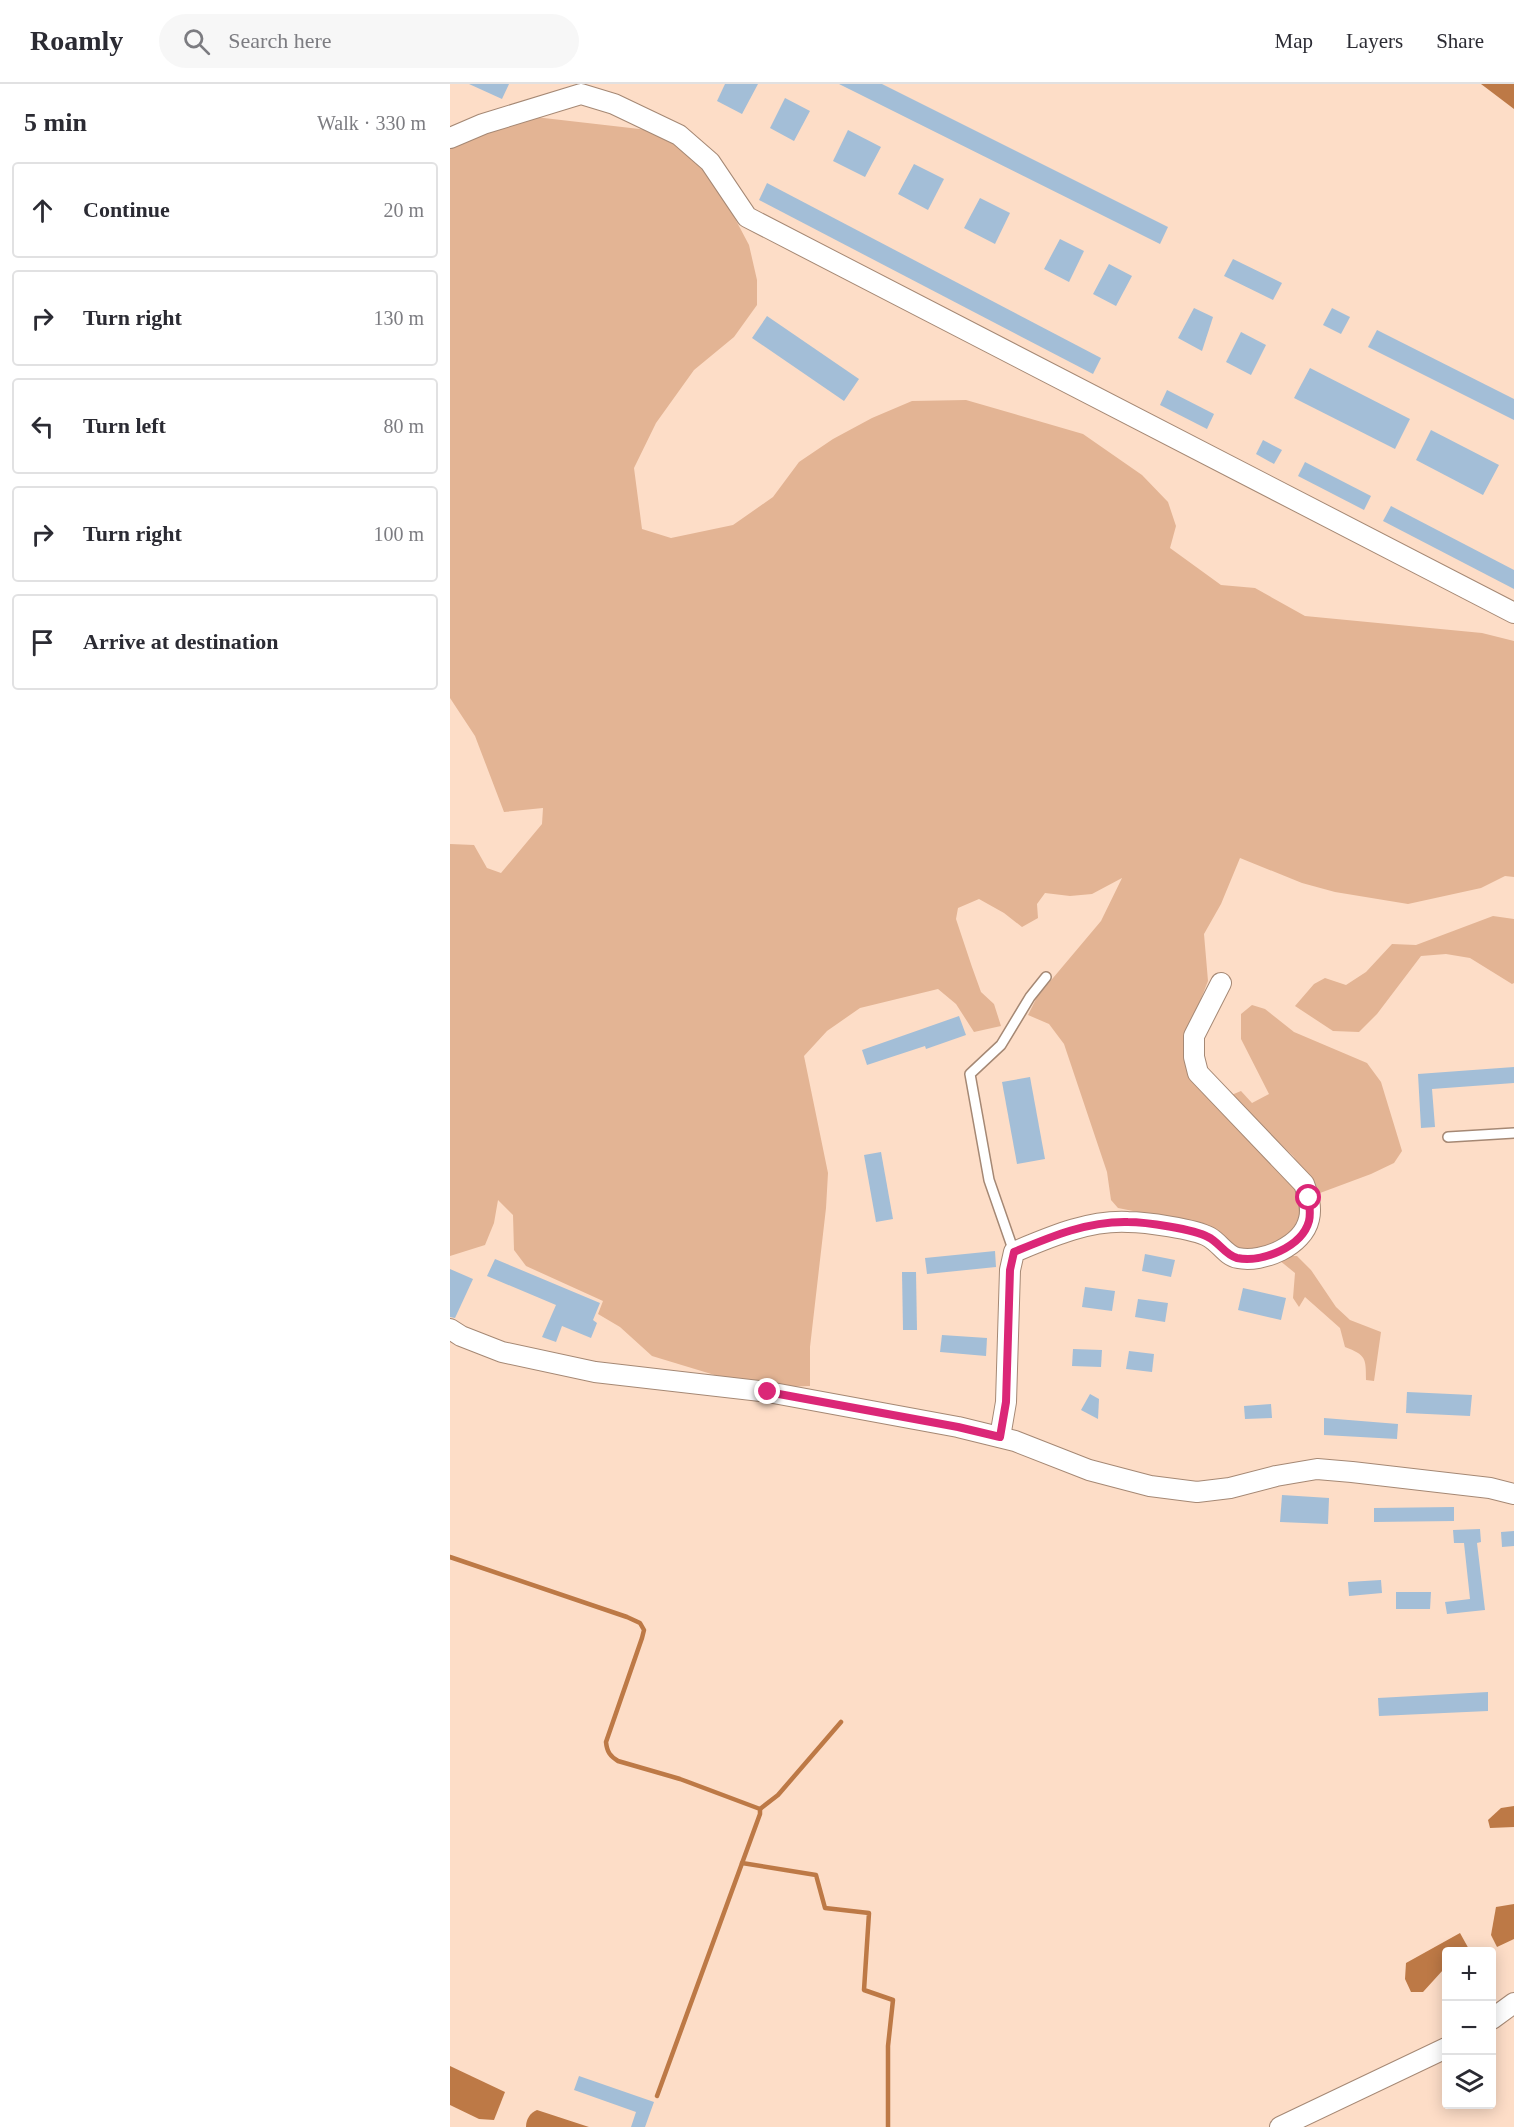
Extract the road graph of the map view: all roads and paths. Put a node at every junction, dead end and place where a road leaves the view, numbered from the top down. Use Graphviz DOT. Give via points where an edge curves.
graph roads {
  1 [pos="450,138"];
  2 [pos="1514,613"];
  3 [pos="1046,976"];
  4 [pos="1221,983"];
  5 [pos="1514,1133"];
  6 [pos="1448,1137"];
  7 [pos="1014,1252"];
  8 [pos="450,1329"];
  9 [pos="1000,1437"];
  10 [pos="1514,1494"];
  11 [pos="1514,2003"];
  12 [pos="1496,2016"];
  13 [pos="1442,2050"];
  14 [pos="1280,2127"];
  1 -- 2 [label="street" via="580,94 614,104 680,135 710,162 747,217"];
  3 -- 7 [label="lane" via="1001,1045 970,1074 989,1180"];
  4 -- 7 [label="street" via="1194,1036 1198,1073 1304,1184 1309,1198 1309,1222 1299,1236 1286,1248 1261,1258 1240,1259 1230,1256 1208,1236 1128,1222 1086,1225"];
  5 -- 6 [label="lane"];
  7 -- 9 [label="street" via="1010,1270 1006,1402"];
  8 -- 9 [label="street" via="502,1352 594,1372 768,1392"];
  9 -- 10 [label="street" via="1089,1470 1150,1486 1197,1492 1317,1469"];
  11 -- 12 [label="street"];
  13 -- 14 [label="street"];
}
